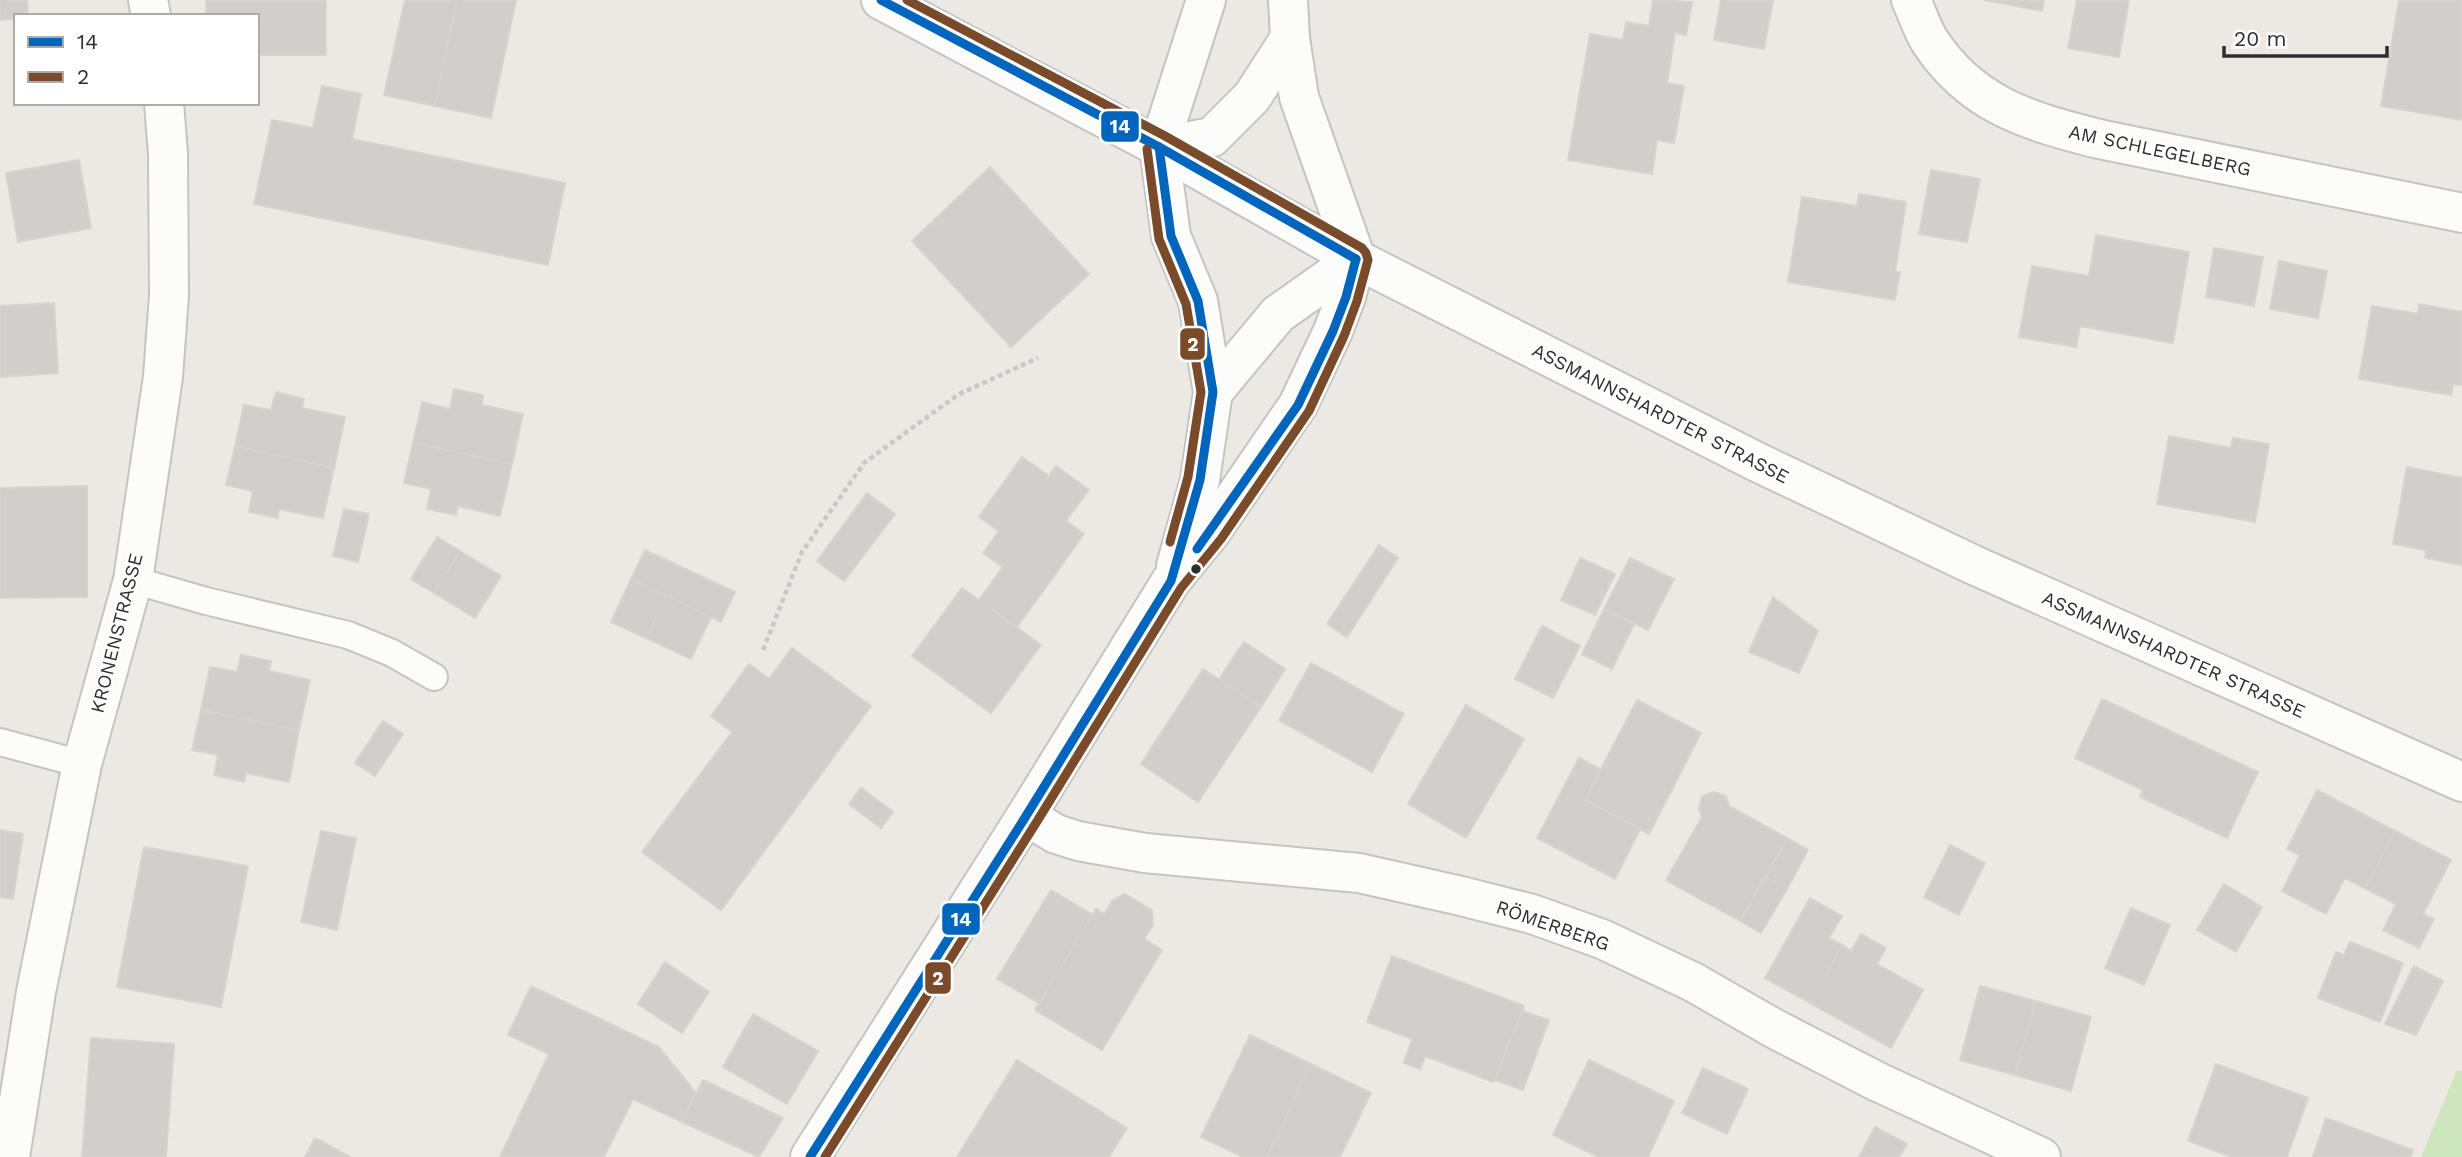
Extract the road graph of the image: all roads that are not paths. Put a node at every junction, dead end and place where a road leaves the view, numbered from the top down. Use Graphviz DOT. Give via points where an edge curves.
graph roads {
  1 [pos="881,0"];
  2 [pos="1206,0"];
  3 [pos="1288,0"];
  4 [pos="1911,0"];
  5 [pos="1290,38"];
  6 [pos="164,105"];
  7 [pos="1159,147"];
  8 [pos="2462,213"];
  9 [pos="1356,259"];
  10 [pos="1213,392"];
  11 [pos="133,580"];
  12 [pos="1171,581"];
  13 [pos="434,677"];
  14 [pos="0,742"];
  15 [pos="82,764"];
  16 [pos="2462,782"];
  17 [pos="1026,817"];
  18 [pos="10,1157"];
  19 [pos="810,1157"];
  20 [pos="2041,1157"];
  1 -- 7 [label="street, ASSMANNSHARDTER STRASSE"];
  2 -- 7 [label="street"];
  3 -- 5 [label="street"];
  4 -- 8 [label="street, AM SCHLEGELBERG" via="1928,39 1956,74 1988,101 2044,125"];
  5 -- 7 [label="street" via="1252,97 1212,136"];
  5 -- 9 [label="street" via="1298,97"];
  6 -- 11 [label="street, KRONENSTRASSE" via="169,154 168,308 163,377"];
  7 -- 9 [label="street, ASSMANNSHARDTER STRASSE"];
  7 -- 10 [label="street" via="1171,236 1198,300"];
  9 -- 10 [label="street" via="1278,314"];
  9 -- 12 [label="street" via="1342,308 1298,405 1211,532"];
  9 -- 16 [label="street, ASSMANNSHARDTER STRASSE" via="1792,479"];
  10 -- 12 [label="street" via="1200,480"];
  11 -- 13 [label="lane" via="348,635"];
  11 -- 15 [label="street, KRONENSTRASSE"];
  12 -- 17 [label="street"];
  14 -- 15 [label="lane"];
  15 -- 18 [label="street, KRONENSTRASSE" via="36,992"];
  17 -- 19 [label="street"];
  17 -- 20 [label="street, RÖMERBERG" via="1079,841 1359,873 1532,914 1602,939 1693,982 1878,1083"];
}
